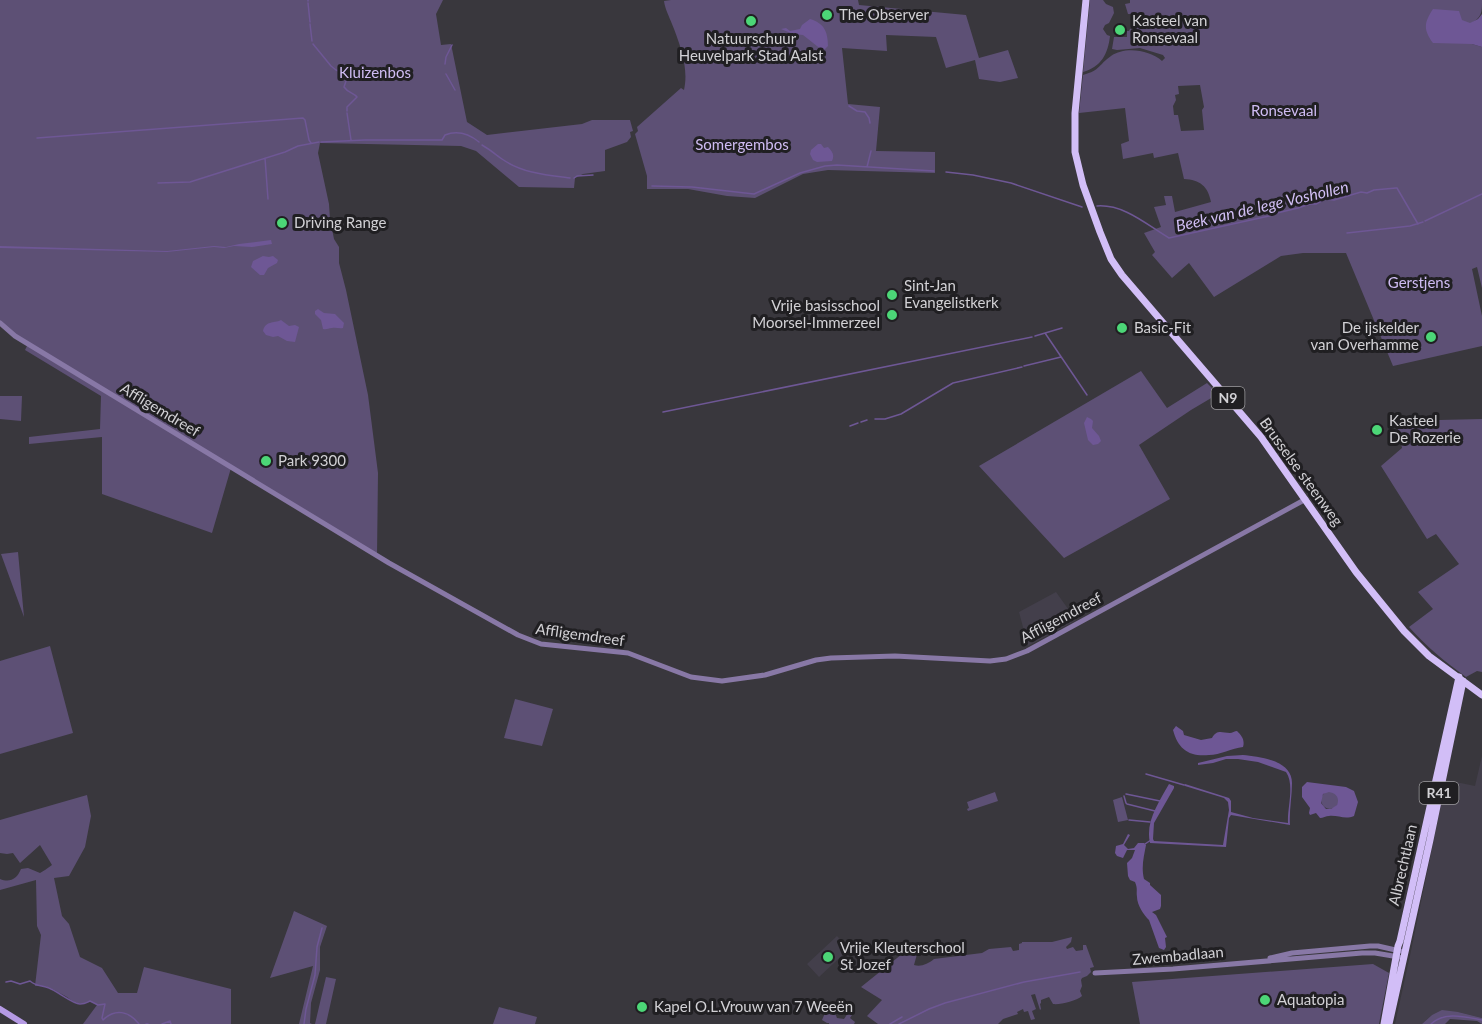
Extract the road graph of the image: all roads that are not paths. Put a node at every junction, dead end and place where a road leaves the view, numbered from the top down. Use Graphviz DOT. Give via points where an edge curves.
graph roads {
  1 [pos="1085,4"];
  2 [pos="0,323"];
  3 [pos="1306,499"];
  4 [pos="1461,679"];
  5 [pos="1482,694"];
  6 [pos="1331,950"];
  7 [pos="1361,950"];
  8 [pos="1400,954"];
  9 [pos="1304,958"];
  10 [pos="1263,961"];
  11 [pos="1095,974"];
  12 [pos="0,1009"];
  13 [pos="24,1024"];
  14 [pos="1384,1024"];
  15 [pos="1389,1024"];
  1 -- 3 [label="main road, Brusselse steenweg / N9" via="1075,153 1085,192 1111,259 1250,423"];
  2 -- 3 [label="street, Affligemdreef" via="15,336 351,540 518,635 541,644 628,653 704,680 757,676 831,657 1006,659"];
  3 -- 4 [label="main road, Brusselse steenweg / N9" via="1356,572 1404,631"];
  4 -- 5 [label="main road, Brusselse steenweg / N9"];
  4 -- 8 [label="main road, Albrechtlaan / R41" via="1423,835"];
  6 -- 7 [label="street, Zwembadlaan"];
  6 -- 9 [label="street" via="1304,954"];
  6 -- 10 [label="street, Zwembadlaan" via="1292,953"];
  7 -- 8 [label="street, Zwembadlaan" via="1378,946"];
  7 -- 9 [label="street, Zwembadlaan"];
  8 -- 14 [label="main road, Albrechtlaan / R41"];
  8 -- 15 [label="main road, Albrechtlaan / R41"];
  9 -- 10 [label="street, Zwembadlaan"];
  10 -- 11 [label="street, Zwembadlaan"];
  12 -- 13 [label="main road"];
}
